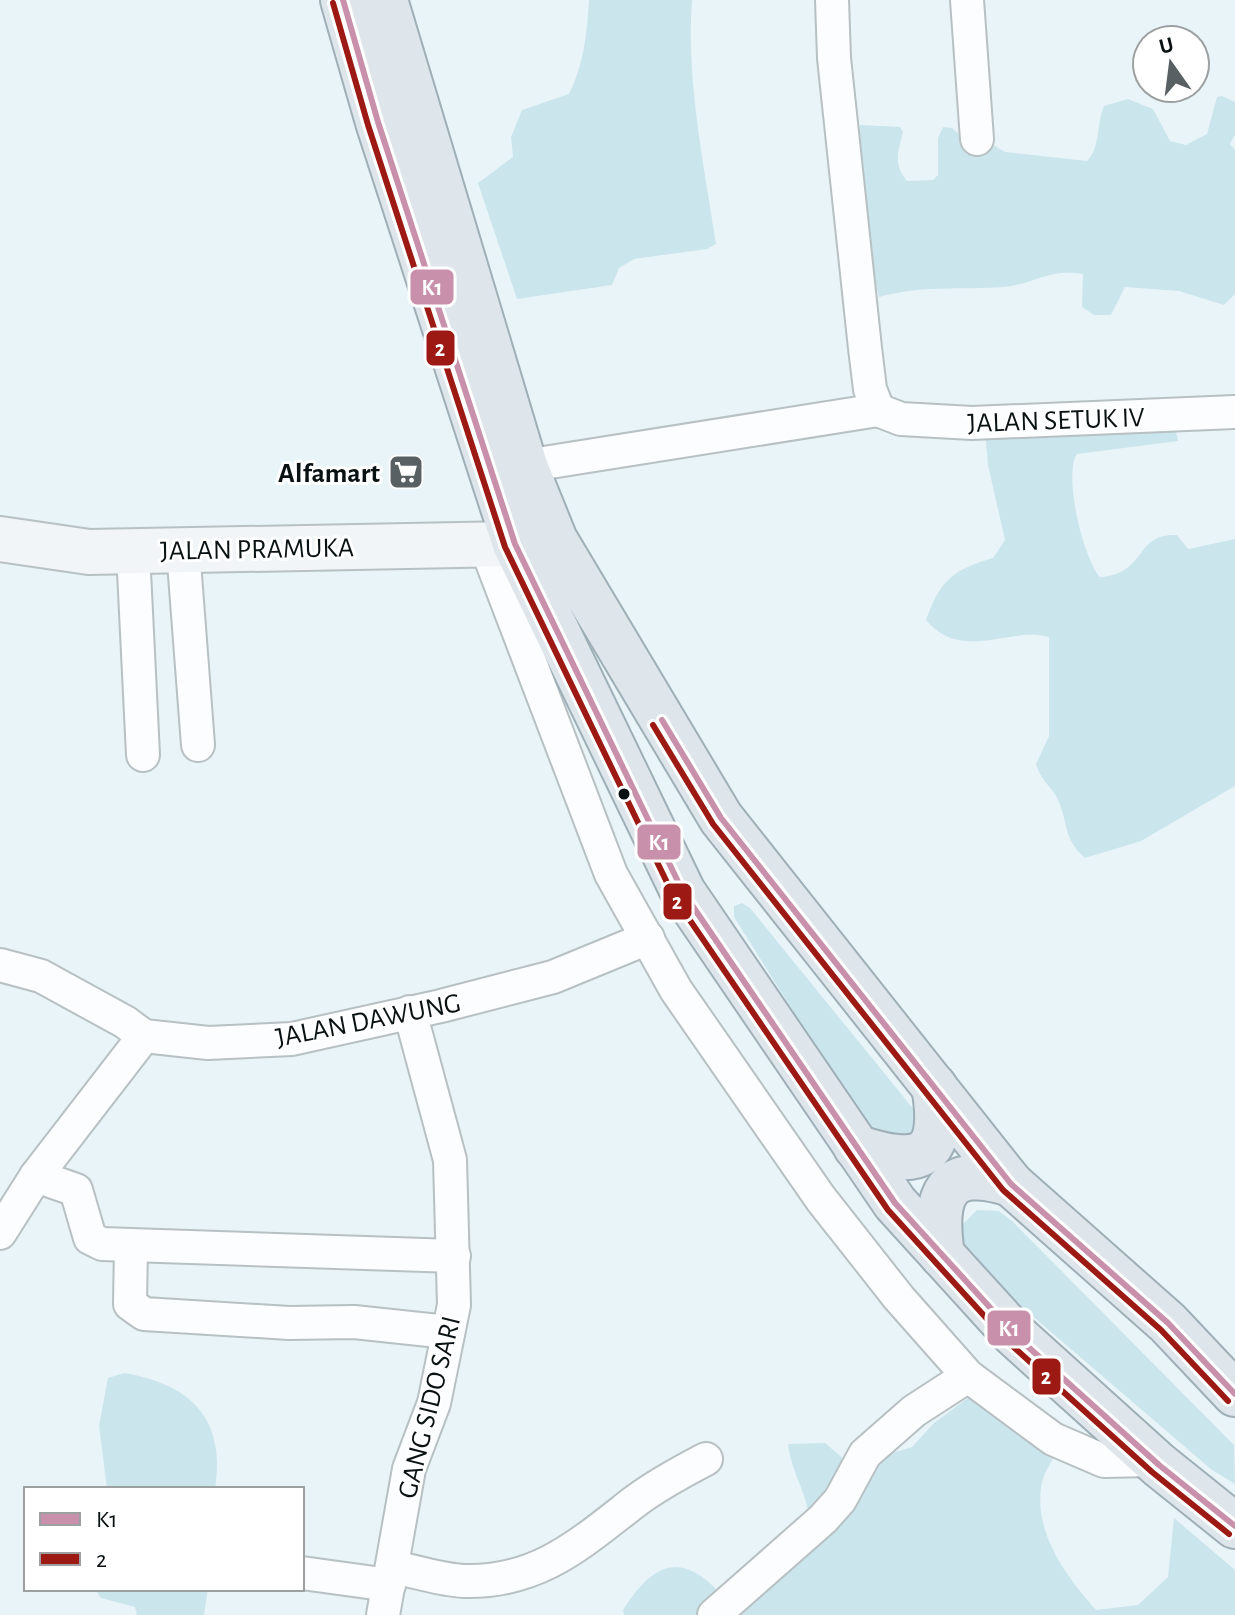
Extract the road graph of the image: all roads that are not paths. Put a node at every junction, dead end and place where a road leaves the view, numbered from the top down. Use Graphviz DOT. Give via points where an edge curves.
graph roads {
  1 [pos="343,0"];
  2 [pos="385,0"];
  3 [pos="832,0"];
  4 [pos="967,0"];
  5 [pos="977,139"];
  6 [pos="878,410"];
  7 [pos="1235,412"];
  8 [pos="525,466"];
  9 [pos="0,539"];
  10 [pos="500,544"];
  11 [pos="183,549"];
  12 [pos="133,551"];
  13 [pos="198,745"];
  14 [pos="143,755"];
  15 [pos="648,938"];
  16 [pos="0,965"];
  17 [pos="410,1012"];
  18 [pos="144,1036"];
  19 [pos="934,1086"];
  20 [pos="856,1147"];
  21 [pos="36,1176"];
  22 [pos="1011,1184"];
  23 [pos="0,1233"];
  24 [pos="131,1246"];
  25 [pos="942,1255"];
  26 [pos="454,1256"];
  27 [pos="448,1332"];
  28 [pos="968,1376"];
  29 [pos="1235,1394"];
  30 [pos="706,1459"];
  31 [pos="1153,1460"];
  32 [pos="1235,1526"];
  33 [pos="304,1573"];
  34 [pos="388,1589"];
  35 [pos="714,1615"];
  1 -- 10 [label="highway"];
  2 -- 8 [label="highway"];
  3 -- 6 [label="street" via="865,348"];
  4 -- 5 [label="street"];
  6 -- 7 [label="street, JALAN SETUK IV" via="901,419 972,423"];
  6 -- 8 [label="street"];
  8 -- 19 [label="highway" via="555,540 721,818"];
  9 -- 12 [label="main road, JALAN PRAMUKA" via="89,552"];
  10 -- 11 [label="main road, JALAN PRAMUKA"];
  10 -- 15 [label="street" via="611,874"];
  10 -- 20 [label="highway" via="683,892"];
  11 -- 12 [label="main road, JALAN PRAMUKA"];
  11 -- 13 [label="street"];
  12 -- 14 [label="street"];
  15 -- 17 [label="street, JALAN DAWUNG" via="553,977"];
  15 -- 28 [label="street" via="676,990 821,1199"];
  16 -- 18 [label="street, JALAN DAWUNG" via="41,976"];
  17 -- 18 [label="street, JALAN DAWUNG" via="292,1039 208,1043"];
  17 -- 26 [label="street, GANG SIDO SARI" via="450,1160"];
  18 -- 21 [label="street"];
  19 -- 20 [label="highway" via="938,1132 929,1147 913,1159 891,1159"];
  19 -- 22 [label="highway"];
  20 -- 25 [label="highway" via="895,1203"];
  21 -- 23 [label="street"];
  21 -- 24 [label="street" via="76,1190 90,1238"];
  22 -- 25 [label="highway" via="970,1175 956,1181 942,1204"];
  22 -- 29 [label="highway" via="1168,1323"];
  24 -- 26 [label="street"];
  24 -- 27 [label="street" via="130,1304 144,1314 354,1322"];
  25 -- 31 [label="highway" via="1015,1335"];
  26 -- 27 [label="street, GANG SIDO SARI"];
  27 -- 34 [label="street, GANG SIDO SARI" via="434,1403 409,1469"];
  28 -- 31 [label="street" via="1053,1439 1104,1461"];
  28 -- 35 [label="street" via="914,1411 865,1454 823,1519"];
  30 -- 34 [label="street" via="536,1571"];
  31 -- 32 [label="highway"];
  33 -- 34 [label="street"];
}
